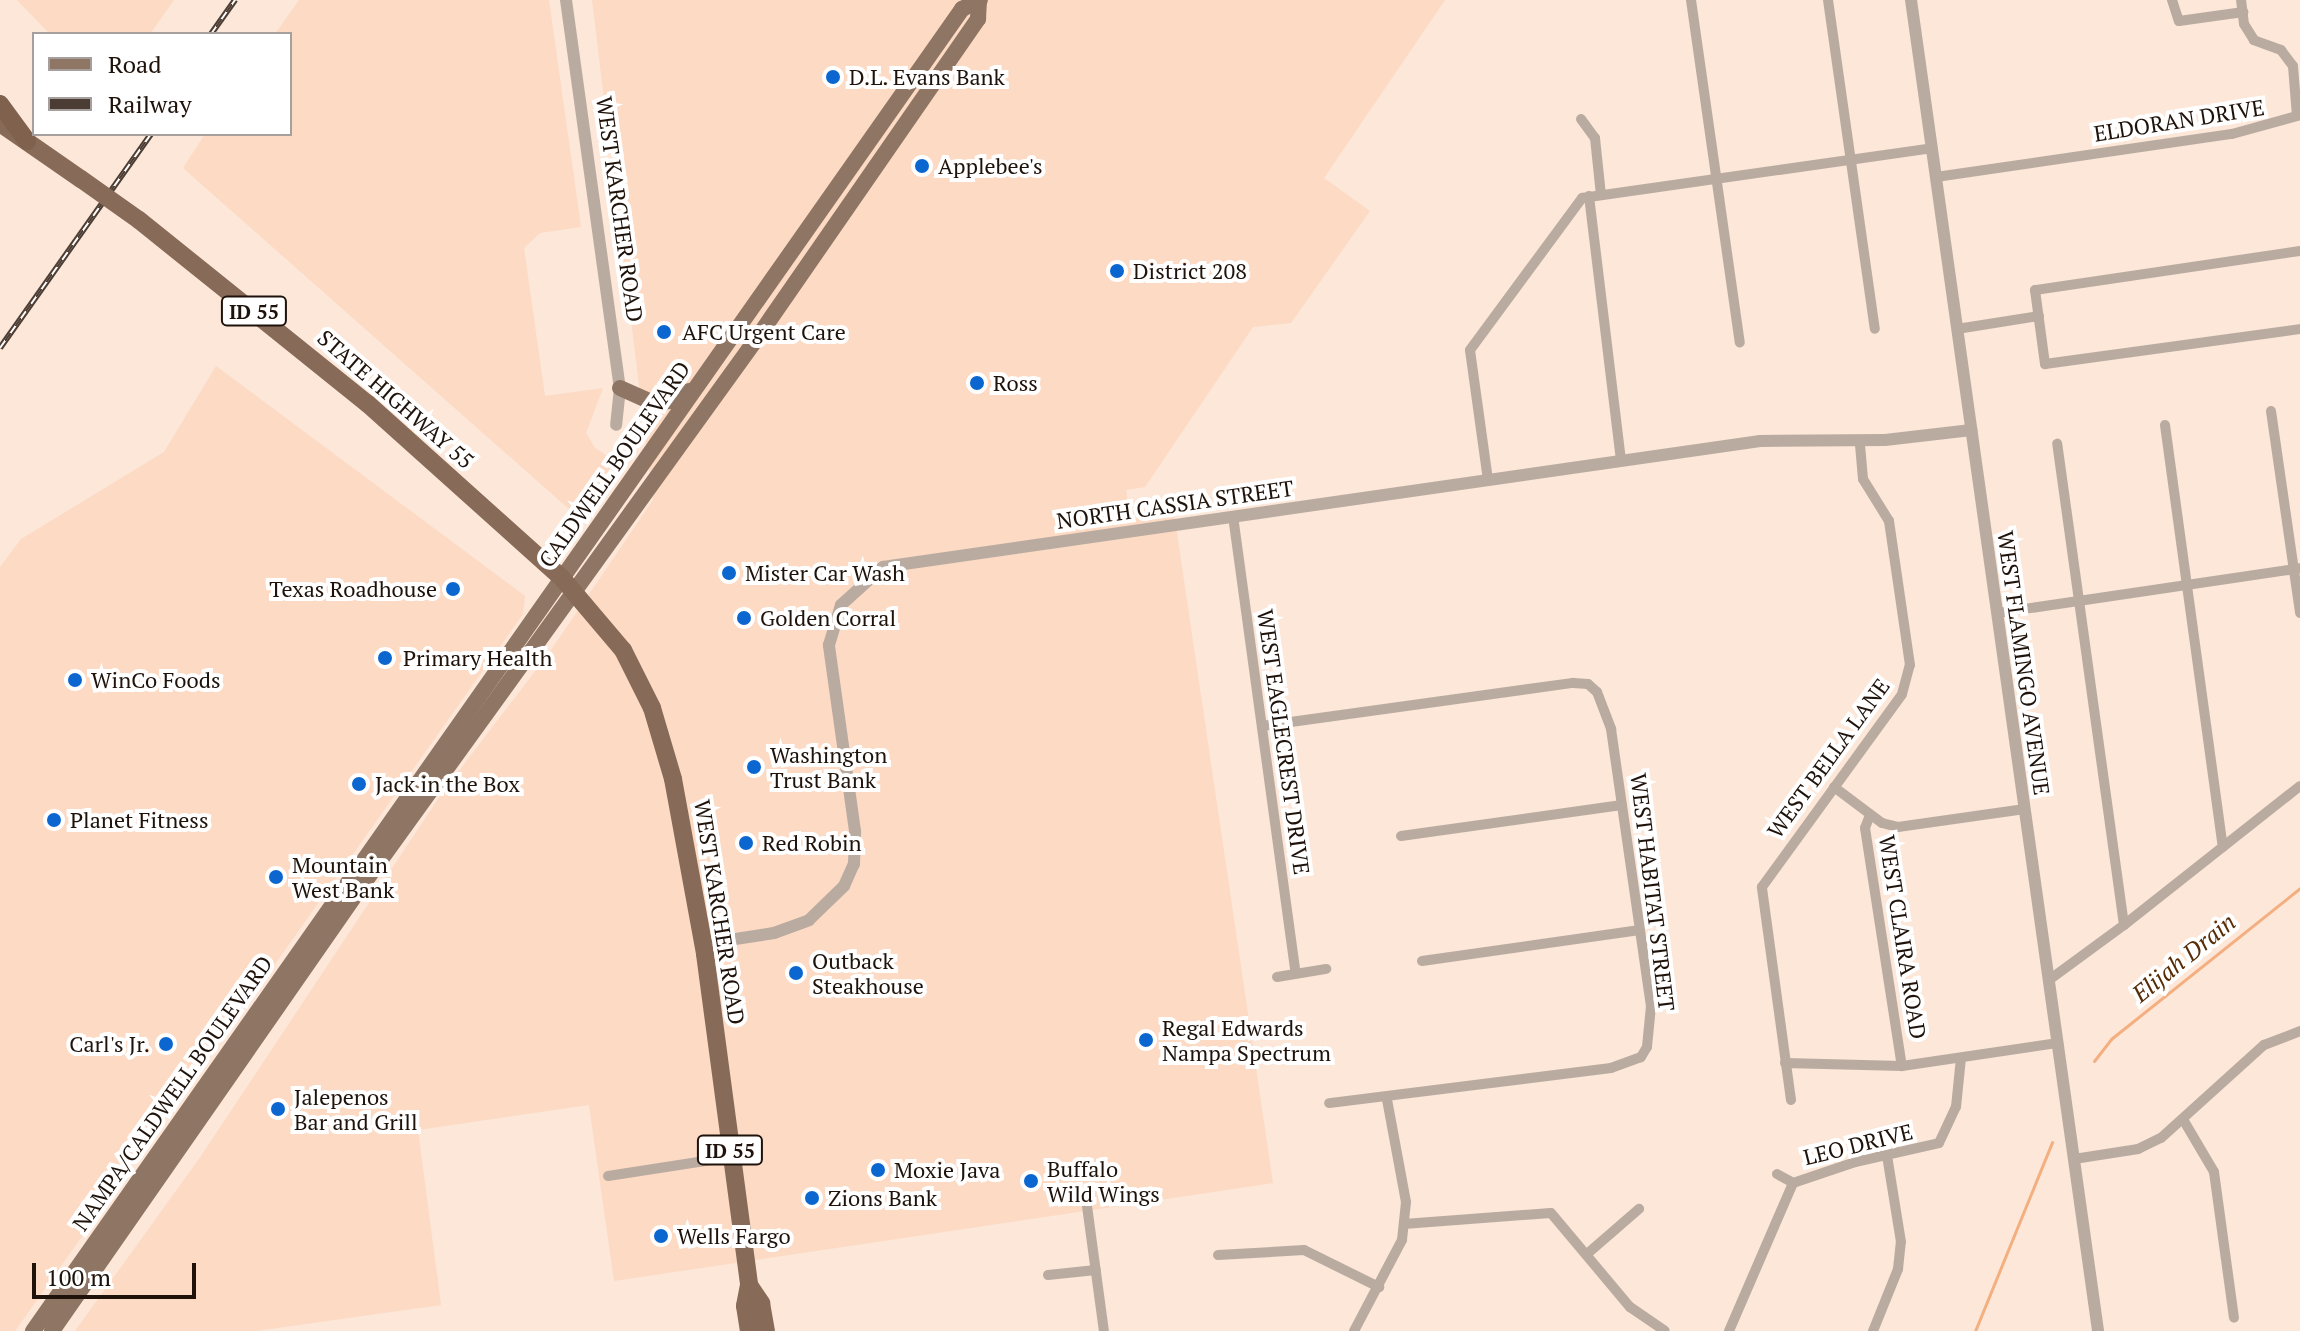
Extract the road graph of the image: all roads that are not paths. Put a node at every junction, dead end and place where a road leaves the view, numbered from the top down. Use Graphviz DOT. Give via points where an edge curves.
graph roads {
  1 [pos="566,0"];
  2 [pos="1691,0"];
  3 [pos="1828,0"];
  4 [pos="1911,0"];
  5 [pos="2172,0"];
  6 [pos="979,1"];
  7 [pos="2242,6"];
  8 [pos="0,104"];
  9 [pos="1581,119"];
  10 [pos="0,123"];
  11 [pos="27,141"];
  12 [pos="1932,148"];
  13 [pos="1851,160"];
  14 [pos="1936,177"];
  15 [pos="1716,179"];
  16 [pos="1595,196"];
  17 [pos="2300,251"];
  18 [pos="2039,316"];
  19 [pos="1875,329"];
  20 [pos="1957,329"];
  21 [pos="2300,329"];
  22 [pos="1740,343"];
  23 [pos="697,386"];
  24 [pos="620,388"];
  25 [pos="2271,411"];
  26 [pos="616,425"];
  27 [pos="2165,425"];
  28 [pos="1971,430"];
  29 [pos="1860,441"];
  30 [pos="2057,444"];
  31 [pos="1621,461"];
  32 [pos="1488,480"];
  33 [pos="1233,516"];
  34 [pos="2297,568"];
  35 [pos="561,577"];
  36 [pos="2187,584"];
  37 [pos="577,593"];
  38 [pos="2078,601"];
  39 [pos="1997,613"];
  40 [pos="2300,613"];
  41 [pos="1262,726"];
  42 [pos="2300,786"];
  43 [pos="1834,787"];
  44 [pos="1622,805"];
  45 [pos="2025,809"];
  46 [pos="1870,815"];
  47 [pos="1401,836"];
  48 [pos="2223,847"];
  49 [pos="353,883"];
  50 [pos="2124,925"];
  51 [pos="1640,930"];
  52 [pos="703,944"];
  53 [pos="1422,961"];
  54 [pos="1326,969"];
  55 [pos="1296,973"];
  56 [pos="1277,977"];
  57 [pos="2049,980"];
  58 [pos="2300,1031"];
  59 [pos="2058,1043"];
  60 [pos="1961,1058"];
  61 [pos="1785,1063"];
  62 [pos="1902,1066"];
  63 [pos="1387,1099"];
  64 [pos="1791,1100"];
  65 [pos="1329,1103"];
  66 [pos="2184,1121"];
  67 [pos="1887,1156"];
  68 [pos="731,1157"];
  69 [pos="2074,1159"];
  70 [pos="1777,1174"];
  71 [pos="608,1176"];
  72 [pos="1793,1183"];
  73 [pos="1087,1206"];
  74 [pos="1639,1209"];
  75 [pos="1404,1224"];
  76 [pos="1587,1254"];
  77 [pos="1218,1255"];
  78 [pos="1096,1270"];
  79 [pos="1048,1275"];
  80 [pos="749,1285"];
  81 [pos="1379,1287"];
  82 [pos="2234,1318"];
  83 [pos="33,1331"];
  84 [pos="52,1331"];
  85 [pos="749,1331"];
  86 [pos="766,1331"];
  87 [pos="1104,1331"];
  88 [pos="1354,1331"];
  89 [pos="1665,1331"];
  90 [pos="1729,1331"];
  91 [pos="1873,1331"];
  92 [pos="2098,1331"];
  1 -- 24 [label="street, WEST KARCHER ROAD"];
  2 -- 15 [label="street"];
  3 -- 13 [label="street"];
  4 -- 12 [label="street, WEST FLAMINGO AVENUE"];
  5 -- 7 [label="street" via="2179,21"];
  6 -- 23 [label="main road, CALDWELL BOULEVARD" via="962,9"];
  6 -- 37 [label="main road, CALDWELL BOULEVARD" via="978,19"];
  7 -- 14 [label="street, ELDORAN DRIVE" via="2254,40 2281,50 2293,66 2297,116 2283,124"];
  8 -- 11 [label="highway, ID 55"];
  9 -- 16 [label="street" via="1595,138"];
  10 -- 11 [label="highway, STATE HIGHWAY 55 / ID 55"];
  11 -- 35 [label="highway, STATE HIGHWAY 55 / ID 55, bridge" via="139,220 368,404"];
  12 -- 13 [label="street"];
  12 -- 14 [label="street, WEST FLAMINGO AVENUE"];
  13 -- 15 [label="street"];
  13 -- 19 [label="street"];
  14 -- 20 [label="street, WEST FLAMINGO AVENUE"];
  15 -- 16 [label="street"];
  15 -- 22 [label="street"];
  16 -- 31 [label="street"];
  16 -- 32 [label="street" via="1571,208 1470,350"];
  17 -- 18 [label="street" via="2035,290"];
  18 -- 20 [label="street"];
  18 -- 21 [label="street" via="2045,364"];
  20 -- 28 [label="street, WEST FLAMINGO AVENUE"];
  23 -- 24 [label="main road" via="672,401 651,402"];
  23 -- 35 [label="main road, CALDWELL BOULEVARD"];
  24 -- 26 [label="street, WEST KARCHER ROAD"];
  25 -- 34 [label="street"];
  27 -- 36 [label="street"];
  28 -- 29 [label="street, NORTH CASSIA STREET"];
  28 -- 39 [label="street, WEST FLAMINGO AVENUE"];
  29 -- 31 [label="street, NORTH CASSIA STREET" via="1760,441"];
  29 -- 43 [label="street, WEST BELLA LANE" via="1863,479 1889,521 1910,665 1902,694"];
  30 -- 38 [label="street"];
  31 -- 32 [label="street, NORTH CASSIA STREET"];
  32 -- 33 [label="street, NORTH CASSIA STREET"];
  33 -- 41 [label="street, WEST EAGLECREST DRIVE"];
  33 -- 52 [label="street, NORTH CASSIA STREET" via="903,563 866,578 841,605 829,645 855,831 854,864 844,886 809,920 774,933"];
  34 -- 36 [label="street"];
  34 -- 40 [label="street"];
  35 -- 37 [label="highway, WEST KARCHER ROAD / ID 55"];
  35 -- 49 [label="main road, CALDWELL BOULEVARD"];
  36 -- 38 [label="street"];
  36 -- 48 [label="street"];
  37 -- 49 [label="main road, CALDWELL BOULEVARD"];
  37 -- 52 [label="highway, WEST KARCHER ROAD / ID 55" via="623,650 664,743"];
  38 -- 39 [label="street"];
  38 -- 50 [label="street"];
  39 -- 45 [label="street, WEST FLAMINGO AVENUE"];
  41 -- 44 [label="street, WEST HABITAT STREET" via="1588,684 1597,692 1611,729"];
  41 -- 55 [label="street, WEST EAGLECREST DRIVE"];
  42 -- 48 [label="street"];
  43 -- 46 [label="street"];
  43 -- 61 [label="street, WEST BELLA LANE" via="1762,887"];
  44 -- 47 [label="street"];
  44 -- 51 [label="street, WEST HABITAT STREET"];
  45 -- 46 [label="street" via="1898,827"];
  45 -- 57 [label="street, WEST FLAMINGO AVENUE"];
  46 -- 62 [label="street, WEST CLAIRA ROAD" via="1865,828"];
  48 -- 50 [label="street"];
  49 -- 83 [label="main road, NAMPA/CALDWELL BOULEVARD"];
  49 -- 84 [label="main road, NAMPA/CALDWELL BOULEVARD"];
  50 -- 57 [label="street"];
  51 -- 53 [label="street"];
  51 -- 63 [label="street, WEST HABITAT STREET" via="1651,1006 1641,1057 1611,1068"];
  52 -- 68 [label="highway, WEST KARCHER ROAD / ID 55"];
  54 -- 55 [label="street"];
  55 -- 56 [label="street"];
  57 -- 59 [label="street, WEST FLAMINGO AVENUE"];
  58 -- 66 [label="street" via="2264,1045"];
  59 -- 60 [label="street"];
  59 -- 69 [label="street, WEST FLAMINGO AVENUE"];
  60 -- 62 [label="street"];
  60 -- 67 [label="street, LEO DRIVE" via="1948,1131 1939,1143"];
  61 -- 62 [label="street"];
  61 -- 64 [label="street, WEST BELLA LANE"];
  63 -- 65 [label="street"];
  63 -- 75 [label="street" via="1406,1202"];
  66 -- 69 [label="street" via="2138,1149"];
  66 -- 82 [label="street" via="2214,1172"];
  67 -- 72 [label="street, LEO DRIVE"];
  67 -- 91 [label="street" via="1901,1242 1898,1269"];
  68 -- 71 [label="street"];
  68 -- 80 [label="highway, WEST KARCHER ROAD / ID 55"];
  69 -- 92 [label="street, WEST FLAMINGO AVENUE"];
  70 -- 72 [label="street, LEO DRIVE"];
  72 -- 90 [label="street, LEO DRIVE"];
  73 -- 78 [label="street"];
  74 -- 76 [label="street"];
  75 -- 76 [label="street" via="1551,1213"];
  75 -- 81 [label="street" via="1402,1240"];
  76 -- 89 [label="street" via="1630,1307"];
  77 -- 81 [label="street" via="1304,1250"];
  78 -- 79 [label="street"];
  78 -- 87 [label="street"];
  80 -- 85 [label="highway, WEST KARCHER ROAD / ID 55"];
  80 -- 86 [label="highway, WEST KARCHER ROAD / ID 55" via="761,1303"];
  81 -- 88 [label="street"];
}
